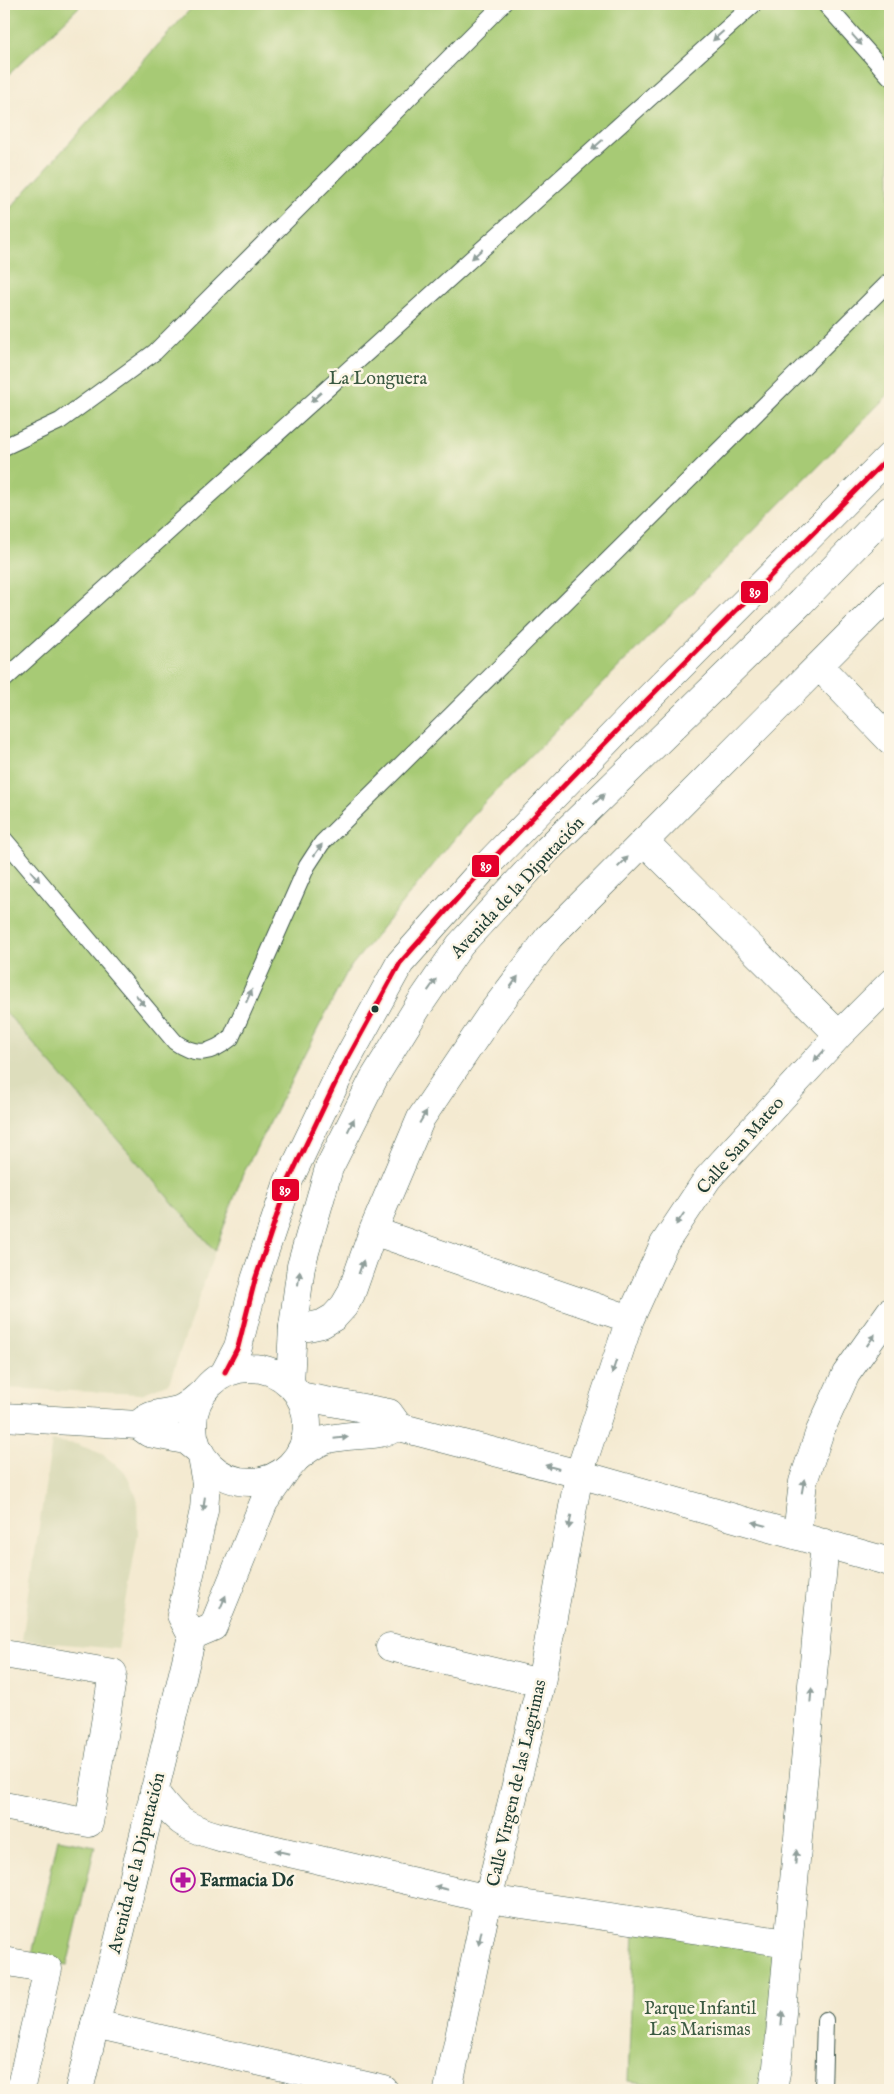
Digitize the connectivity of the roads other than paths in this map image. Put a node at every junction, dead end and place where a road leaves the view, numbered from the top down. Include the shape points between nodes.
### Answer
1 (503, 4) edge
2 (754, 4) edge
3 (825, 4) edge
4 (890, 77) edge
5 (890, 281) edge
6 (4, 448) edge
7 (890, 456) edge
8 (890, 510) edge
9 (890, 594) edge
10 (819, 666) junction
11 (4, 680) edge
12 (890, 740) edge
13 (4, 839) edge
14 (644, 841) junction
15 (890, 984) edge
16 (839, 1035) junction
17 (373, 1231) junction
18 (890, 1312) edge
19 (630, 1319) junction
20 (293, 1327) junction
21 (226, 1372) junction
22 (295, 1389) junction
23 (201, 1394) junction
24 (4, 1417) edge
25 (138, 1425) junction
26 (399, 1427) junction
27 (200, 1453) junction
28 (292, 1463) junction
29 (579, 1474) junction
30 (797, 1535) junction
31 (825, 1543) junction
32 (890, 1562) edge
33 (192, 1636) junction
34 (390, 1646) dead end
35 (4, 1654) edge
36 (541, 1683) junction
37 (154, 1791) junction
38 (4, 1806) edge
39 (488, 1899) junction
40 (788, 1943) junction
41 (4, 1961) edge
42 (825, 2020) dead end
43 (95, 2024) junction
44 (775, 2079) edge
45 (20, 2090) edge
46 (79, 2090) edge
47 (384, 2090) edge
48 (448, 2090) edge
49 (823, 2090) edge

1 - 6 lane via 155,352 60,422
2 -> 11 lane
3 -> 4 lane
13 -> 5 lane via 175,1042 197,1052 221,1046 231,1038 307,866 322,843
7 - 21 street, Avenida de la Diputación via 487,865 400,963 343,1067 288,1182 255,1280 238,1347
20 -> 8 street, Avenida de la Diputación via 301,1266 329,1168 374,1078 460,945 548,849 801,602
9 - 10 street
10 - 12 street
10 - 14 street
14 - 16 street
17 -> 14 street via 421,1118 489,1018 549,937
15 - 16 street, Calle San Mateo
16 -> 19 street, Calle San Mateo via 708,1178 664,1244
17 - 19 street
20 -> 17 street via 322,1324 344,1306
30 -> 18 street via 804,1482 820,1431 846,1374
19 -> 29 street, Calle San Mateo
20 - 22 street, Avenida de la Diputación
21 - 22 street via 238,1368 266,1369 279,1374
21 - 23 street
22 - 26 street via 389,1413
22 - 28 street via 306,1411 308,1427 305,1443
23 - 25 street via 179,1410 147,1416
23 - 27 street via 194,1409 192,1425
24 - 25 street
25 - 27 street via 150,1433 185,1440
28 -> 26 street via 310,1446 326,1440 386,1433
29 -> 26 street
27 - 28 street via 212,1468 241,1482 273,1478
27 -> 33 street via 206,1483 204,1510 181,1615
33 -> 28 street via 213,1627 264,1502
30 -> 29 street
29 -> 36 street, Calle Virgen de las Lagrimas
30 - 31 street
31 - 32 street
40 -> 31 street
33 - 37 street, Avenida de la Diputación
34 - 36 street
35 - 38 street via 112,1673 89,1823
36 - 39 street, Calle Virgen de las Lagrimas
39 -> 37 street via 193,1829 170,1813
37 - 43 street, Avenida de la Diputación
39 - 40 street
39 -> 48 street, Calle Virgen de las Lagrimas
44 -> 40 street
41 - 45 street via 48,1969
42 - 49 lane
43 - 46 street, Avenida de la Diputación
43 - 47 street

